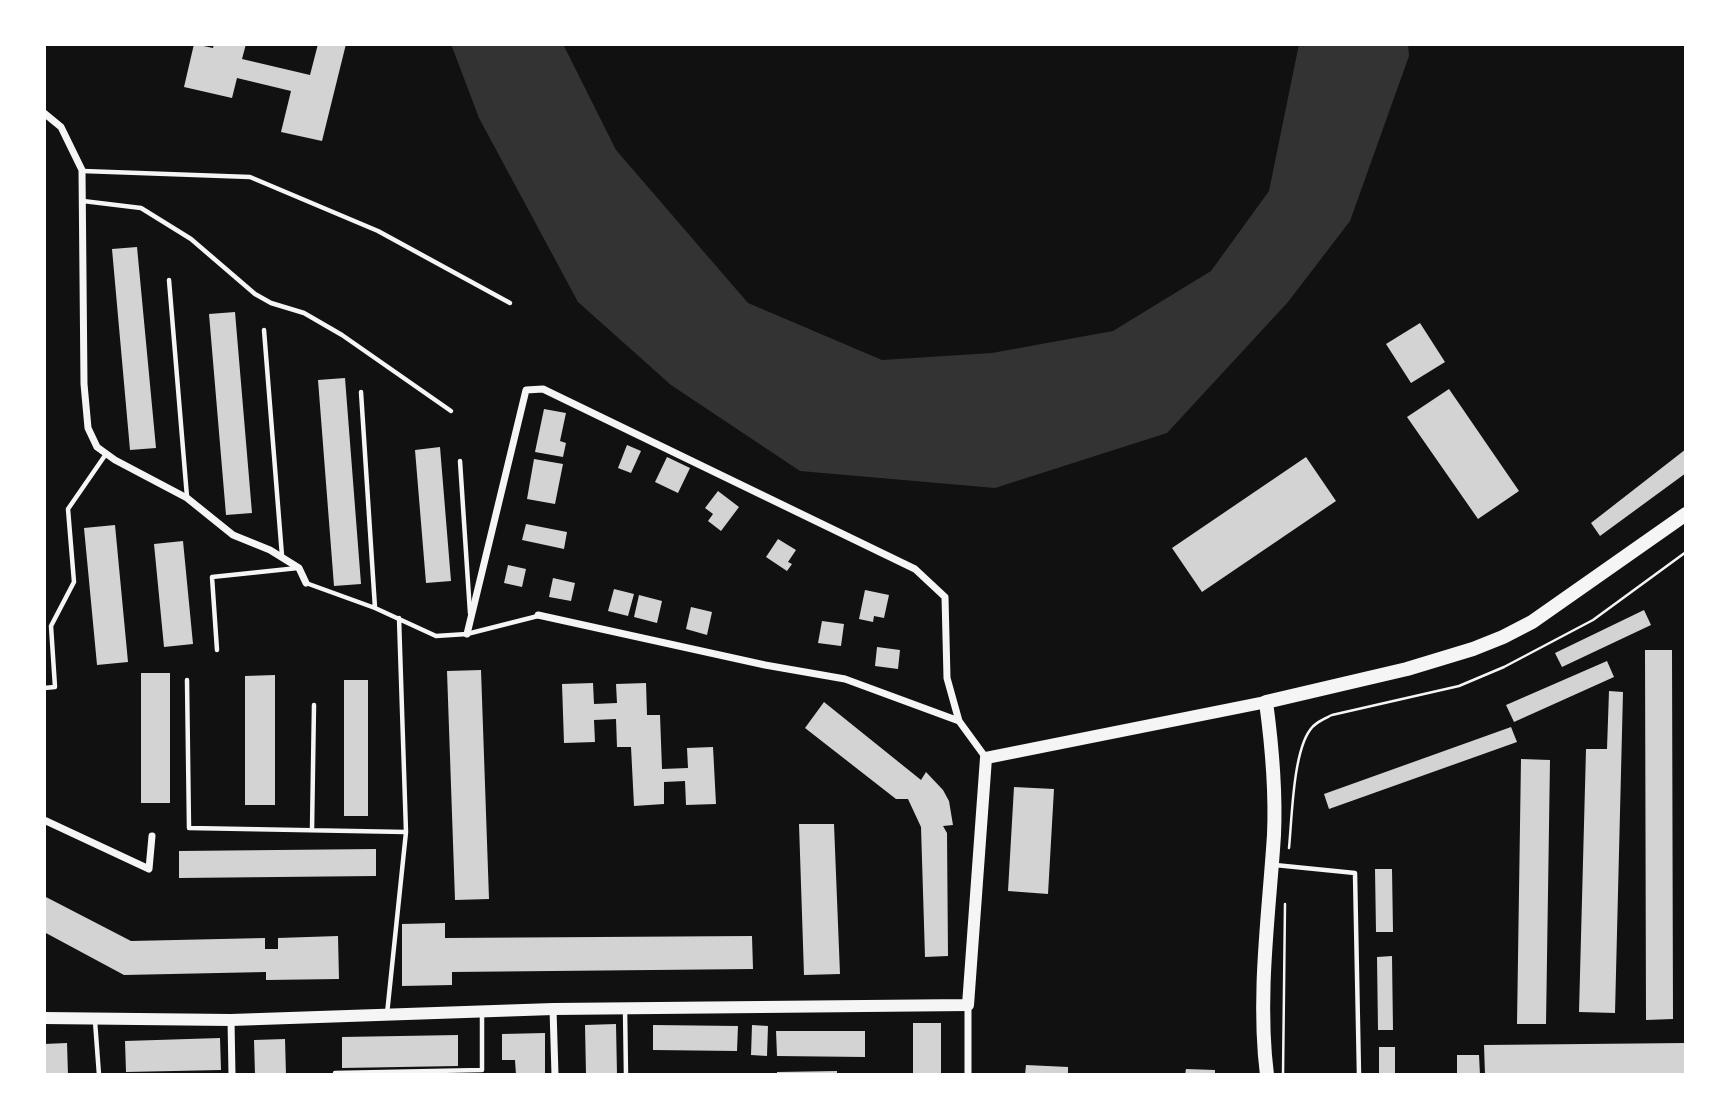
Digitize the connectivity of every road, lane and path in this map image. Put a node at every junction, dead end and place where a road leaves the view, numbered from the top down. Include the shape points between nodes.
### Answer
1 (44, 113) edge
2 (82, 170) junction
3 (83, 201) junction
4 (169, 280) dead end
5 (510, 303) dead end
6 (264, 330) dead end
7 (361, 392) dead end
8 (451, 411) dead end
9 (106, 453) junction
10 (460, 461) dead end
11 (187, 498) junction
12 (1686, 514) edge
13 (1686, 552) edge
14 (282, 557) junction
15 (299, 568) junction
16 (306, 583) joint
17 (375, 608) junction
18 (538, 615) joint
19 (399, 618) junction
20 (470, 621) junction
21 (467, 634) junction
22 (217, 650) dead end
23 (187, 680) dead end
24 (44, 688) edge
25 (1266, 702) junction
26 (314, 705) dead end
27 (959, 721) junction
28 (986, 758) junction
29 (44, 820) edge
30 (313, 830) junction
31 (406, 832) junction
32 (152, 836) dead end
33 (1271, 865) junction
34 (1287, 867) junction
35 (1284, 904) dead end
36 (968, 1004) junction
37 (625, 1007) junction
38 (553, 1009) junction
39 (482, 1011) junction
40 (386, 1014) junction
41 (44, 1018) edge
42 (95, 1020) junction
43 (231, 1020) junction
44 (335, 1073) dead end
45 (99, 1075) edge
46 (232, 1075) edge
47 (555, 1075) edge
48 (626, 1075) edge
49 (968, 1075) edge
50 (1267, 1075) edge
51 (1283, 1075) edge
52 (1359, 1075) edge

1 - 2 street via 61,127
2 - 3 street
2 - 5 lane via 250,177 378,231
3 - 8 lane via 141,208 191,239 255,294 304,313 342,335
3 - 9 street via 88,428 97,447
4 - 11 lane
6 - 14 lane
7 - 17 lane
9 - 11 street
9 - 24 lane via 68,509 74,582 51,626 55,687
10 - 20 lane
11 - 14 street via 233,536
12 - 25 main road via 1503,637 1407,669
13 - 34 path via 1593,620 1504,667 1459,686 1332,715 1311,727 1298,761
14 - 15 street
15 - 16 street
15 - 22 lane via 212,577
16 - 17 lane
17 - 19 lane
18 - 21 lane
18 - 27 street via 845,679
19 - 21 lane via 436,636
19 - 31 lane
20 - 21 street
20 - 27 street via 526,390 543,389 915,569 946,597 947,678
23 - 30 lane via 189,828
25 - 28 street
25 - 33 main road via 1274,767
26 - 30 lane
27 - 28 street
28 - 36 street
29 - 32 street via 149,869
30 - 31 lane
31 - 40 lane
33 - 34 lane
33 - 50 main road via 1264,1037
34 - 52 lane via 1355,873
35 - 51 path
36 - 37 street
36 - 49 street
37 - 38 street
37 - 48 lane
38 - 39 street
38 - 47 street
39 - 40 street
39 - 44 lane via 482,1070
40 - 43 street
41 - 42 street
42 - 43 street
42 - 45 lane
43 - 46 street

